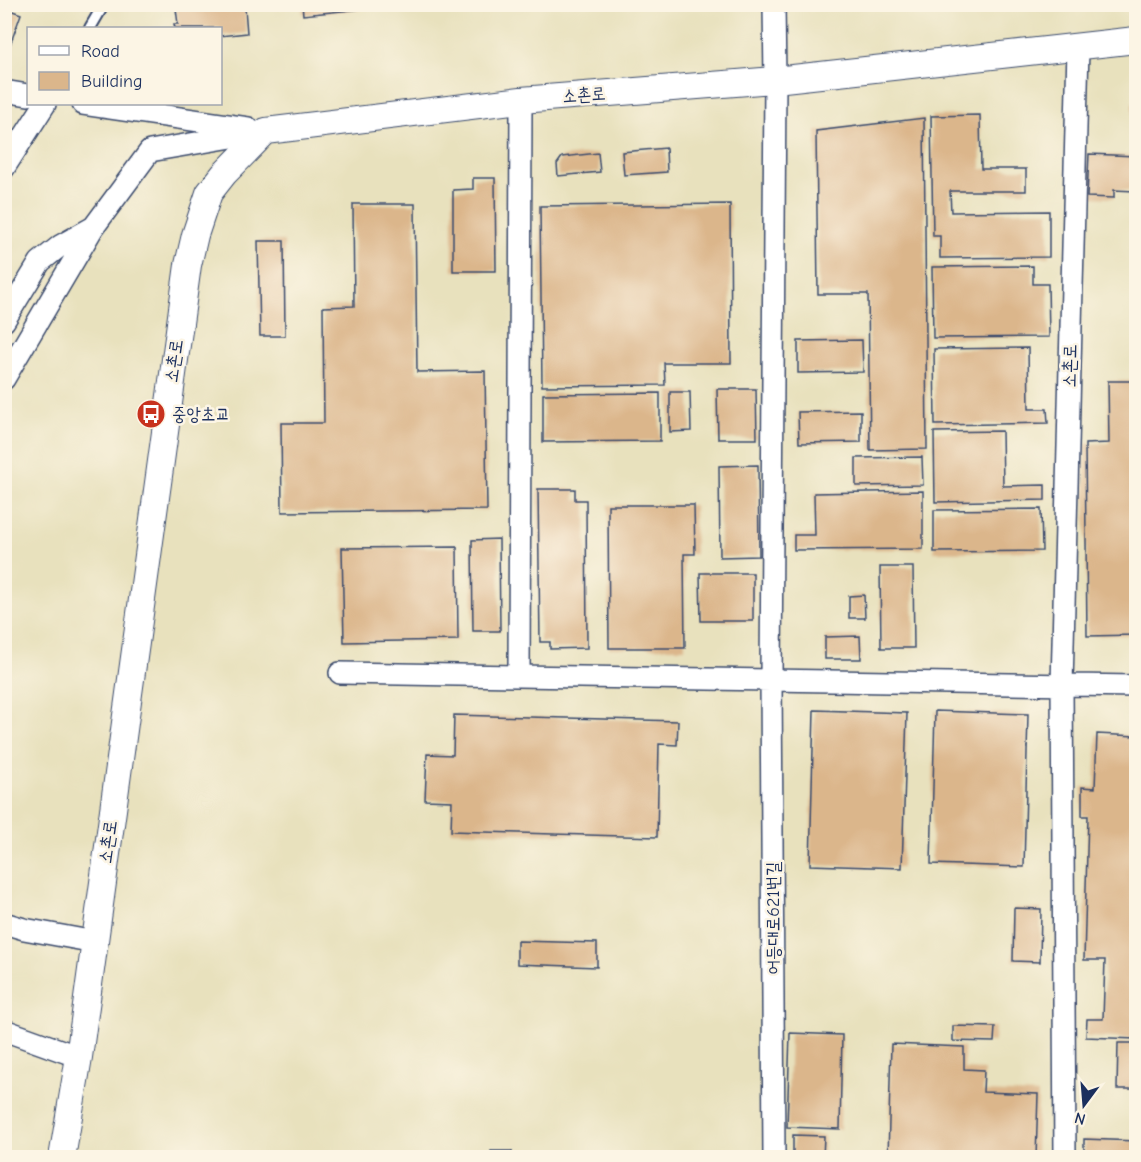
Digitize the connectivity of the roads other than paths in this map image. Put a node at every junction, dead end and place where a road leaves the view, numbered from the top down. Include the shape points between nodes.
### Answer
1 (104, 4) edge
2 (774, 4) edge
3 (91, 27) edge
4 (1137, 40) edge
5 (1078, 48) junction
6 (775, 80) junction
7 (4, 91) edge
8 (27, 95) edge
9 (521, 100) junction
10 (44, 105) edge
11 (91, 105) edge
12 (266, 131) junction
13 (4, 168) edge
14 (93, 228) junction
15 (4, 321) edge
16 (4, 379) edge
17 (340, 673) dead end
18 (519, 676) junction
19 (771, 679) junction
20 (1062, 685) junction
21 (1137, 686) edge
22 (4, 923) edge
23 (94, 942) junction
24 (4, 1030) edge
25 (79, 1058) junction
26 (62, 1158) edge
27 (774, 1158) edge
28 (1065, 1158) edge

1 - 3 lane
2 - 6 street
4 - 5 street, 소촌로
5 - 6 street, 소촌로
5 - 20 street, 소촌로
6 - 9 street, 소촌로
6 - 19 street
7 - 8 street
9 - 12 street, 소촌로
9 - 18 street
10 - 13 street
11 - 12 street
12 - 14 street via 150,151
12 - 23 street, 소촌로 via 209,193 188,265
14 - 15 street via 40,261
14 - 16 street
17 - 18 street
18 - 19 street
19 - 20 street
19 - 27 street, 어등대로621번길
20 - 21 street
20 - 28 street
22 - 23 street
23 - 25 street, 소촌로
24 - 25 street
25 - 26 street, 소촌로

